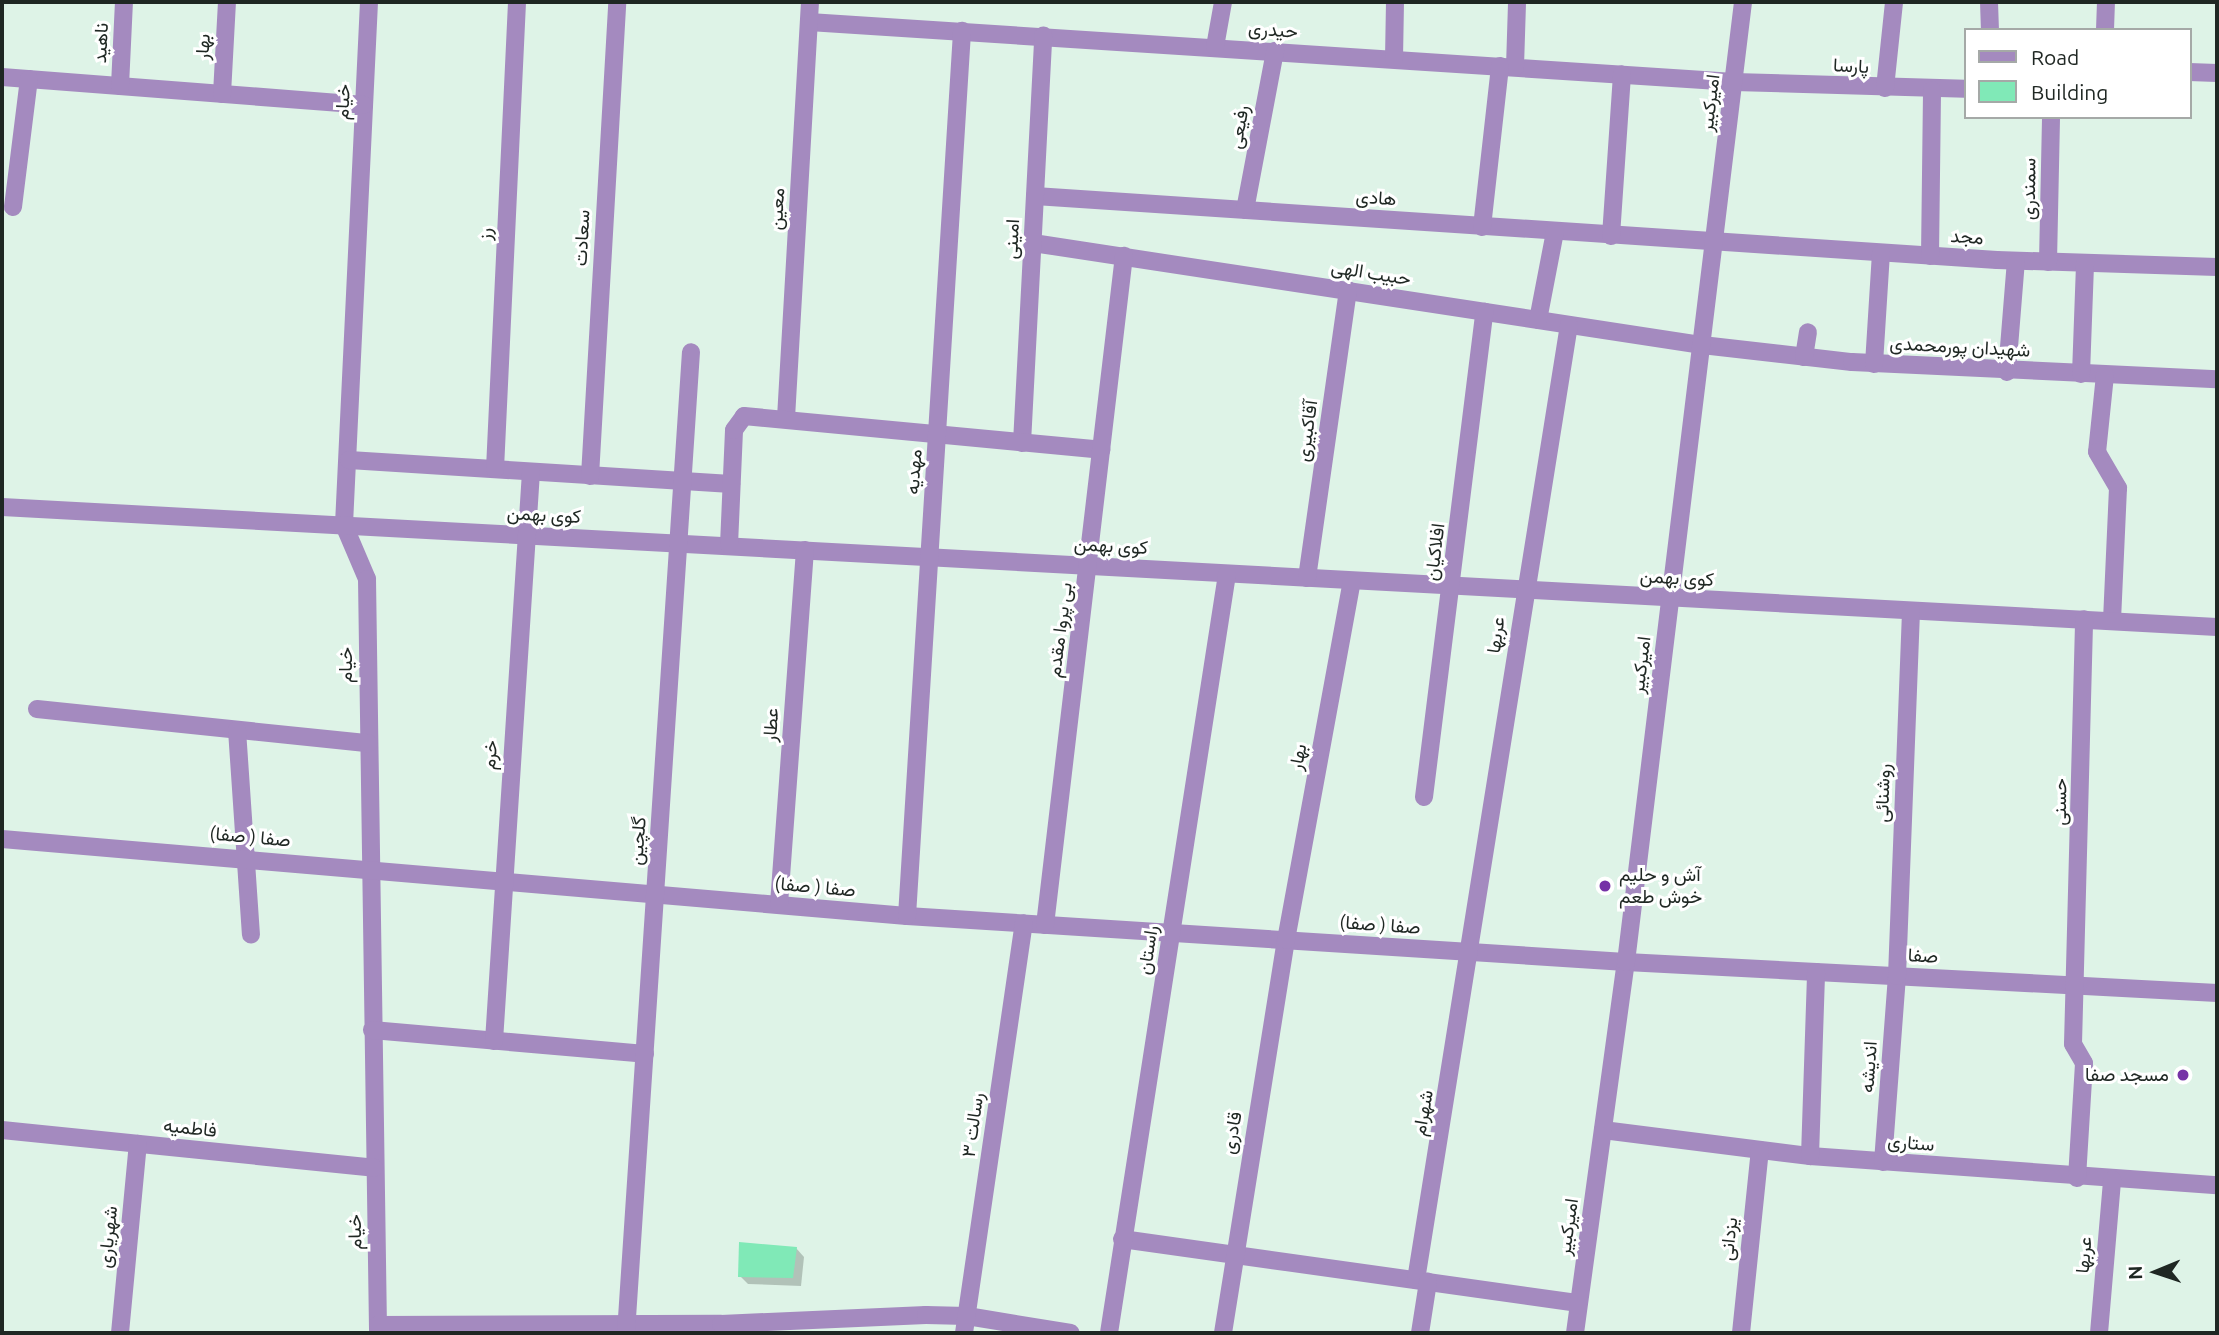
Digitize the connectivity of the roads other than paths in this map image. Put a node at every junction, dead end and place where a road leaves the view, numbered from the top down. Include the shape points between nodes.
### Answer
1 (124, 2) edge
2 (227, 2) edge
3 (369, 2) edge
4 (517, 2) edge
5 (617, 2) edge
6 (810, 2) edge
7 (1223, 2) edge
8 (1395, 2) edge
9 (1517, 2) edge
10 (1743, 2) edge
11 (1894, 2) edge
12 (1989, 2) edge
13 (2106, 2) edge
14 (809, 22) junction
15 (1990, 28) edge
16 (2105, 28) edge
17 (962, 31) junction
18 (1043, 36) junction
19 (1215, 47) junction
20 (1275, 51) junction
21 (1394, 59) junction
22 (1507, 67) junction
23 (2191, 72) edge
24 (1622, 74) junction
25 (2217, 74) edge
26 (2, 77) edge
27 (29, 79) junction
28 (1734, 82) junction
29 (120, 86) junction
30 (1885, 88) junction
31 (1964, 89) edge
32 (1932, 90) junction
33 (222, 94) junction
34 (364, 105) junction
35 (2051, 119) edge
36 (1035, 196) junction
37 (13, 207) dead end
38 (1245, 211) junction
39 (1482, 227) junction
40 (1555, 232) junction
41 (1611, 236) junction
42 (1033, 243) junction
43 (1715, 243) junction
44 (1881, 253) junction
45 (1124, 256) junction
46 (1930, 256) junction
47 (2016, 261) junction
48 (2048, 262) junction
49 (2085, 263) junction
50 (2217, 267) edge
51 (1349, 290) junction
52 (1484, 312) junction
53 (1538, 320) junction
54 (1569, 325) junction
55 (1808, 332) dead end
56 (1702, 345) junction
57 (691, 352) dead end
58 (1804, 357) junction
59 (1874, 364) junction
60 (2007, 372) junction
61 (2081, 374) junction
62 (2105, 375) junction
63 (2217, 379) edge
64 (786, 418) junction
65 (937, 436) junction
66 (1022, 443) junction
67 (1101, 450) junction
68 (349, 460) junction
69 (495, 469) junction
70 (531, 472) junction
71 (590, 476) junction
72 (684, 484) junction
73 (731, 484) junction
74 (2, 507) edge
75 (344, 525) junction
76 (525, 535) junction
77 (679, 543) junction
78 (729, 545) junction
79 (805, 550) junction
80 (930, 556) junction
81 (1089, 565) junction
82 (1227, 573) junction
83 (1307, 578) junction
84 (1352, 581) junction
85 (1452, 586) junction
86 (1524, 591) junction
87 (1671, 599) junction
88 (1911, 611) junction
89 (2084, 619) junction
90 (2112, 621) junction
91 (2217, 627) edge
92 (37, 709) dead end
93 (237, 730) junction
94 (368, 743) junction
95 (1424, 797) dead end
96 (2, 839) edge
97 (245, 858) junction
98 (368, 869) junction
99 (503, 880) junction
100 (655, 894) junction
101 (779, 904) junction
102 (907, 916) junction
103 (1024, 923) junction
104 (1045, 925) junction
105 (1172, 933) junction
106 (251, 935) dead end
107 (1286, 940) junction
108 (1472, 952) junction
109 (1626, 962) junction
110 (1816, 972) junction
111 (1896, 976) junction
112 (2077, 985) junction
113 (2217, 993) edge
114 (372, 1030) junction
115 (494, 1041) junction
116 (645, 1054) junction
117 (2, 1130) edge
118 (1603, 1130) junction
119 (138, 1144) junction
120 (1760, 1150) junction
121 (1810, 1156) junction
122 (1883, 1162) junction
123 (374, 1168) junction
124 (2077, 1178) junction
125 (2112, 1180) junction
126 (2217, 1185) edge
127 (1122, 1239) junction
128 (1232, 1255) junction
129 (1422, 1281) junction
130 (1579, 1303) junction
131 (965, 1325) edge
132 (378, 1329) edge
133 (627, 1329) edge
134 (720, 1329) edge
135 (120, 1333) edge
136 (1071, 1333) edge
137 (1109, 1333) edge
138 (1223, 1333) edge
139 (1420, 1333) edge
140 (1575, 1333) edge
141 (1741, 1333) edge
142 (2099, 1333) edge

1 - 29 street, ناهید
2 - 33 street, بهار
3 - 34 street, خیام
4 - 69 street, رز
5 - 71 street, سعادت
6 - 14 street, معین
7 - 19 street
8 - 21 street
9 - 22 street
10 - 28 street, امیرکبیر
11 - 30 street
12 - 15 street
13 - 16 street
14 - 17 street, حیدری
14 - 64 street, معین
17 - 18 street, حیدری
17 - 65 street, مهدیه
18 - 19 street, حیدری
18 - 36 street, امینی
19 - 20 street, حیدری
20 - 21 street, حیدری
20 - 38 street, رفیعی
21 - 22 street, حیدری
22 - 24 street, حیدری
22 - 39 street
23 - 25 street
24 - 28 street, حیدری
24 - 41 street
26 - 27 street
27 - 29 street
27 - 37 street
28 - 30 street, پارسا
28 - 43 street, امیرکبیر
29 - 33 street
30 - 32 street, پارسا
31 - 32 street, پارسا
32 - 46 street
33 - 34 street
34 - 68 street, خیام
35 - 48 street, سمندری
36 - 38 street, هادی
36 - 42 street, امینی
38 - 39 street, هادی
39 - 40 street, هادی
40 - 41 street, هادی
40 - 53 street
41 - 43 street, هادی
42 - 45 street, حبیب الهی
42 - 66 street, امینی
43 - 44 street, مجد
43 - 56 street, امیرکبیر
44 - 46 street, مجد
44 - 59 street
45 - 51 street, حبیب الهی
45 - 67 street, بی پروا مقدم
46 - 47 street, مجد
47 - 48 street, مجد
47 - 60 street
48 - 49 street, مجد
49 - 50 street, مجد
49 - 61 street
51 - 52 street, حبیب الهی
51 - 83 street, آقاکبیری
52 - 53 street, حبیب الهی
52 - 85 street, افلاکیان
53 - 54 street, حبیب الهی
54 - 56 street, حبیب الهی
54 - 86 street, عربها
55 - 58 street
56 - 58 street, شهیدان پورمحمدی
56 - 87 street, امیرکبیر
57 - 72 street, گلچین
58 - 59 street, شهیدان پورمحمدی
59 - 60 street, شهیدان پورمحمدی
60 - 61 street, شهیدان پورمحمدی
61 - 62 street, شهیدان پورمحمدی
62 - 63 street, شهیدان پورمحمدی
62 - 90 street via 2097,452 2118,488
64 - 65 street
64 - 73 street via 754,415 736,423
65 - 66 street
65 - 80 street, مهدیه
66 - 67 street
67 - 81 street, بی پروا مقدم
68 - 69 street
68 - 75 street, خیام
69 - 70 street
70 - 71 street
70 - 76 street, خرم
71 - 72 street
72 - 73 street
72 - 77 street, گلچین
73 - 78 street
74 - 75 street, کوی بهمن
75 - 76 street, کوی بهمن
75 - 94 street, خیام via 367,579
76 - 77 street, کوی بهمن
76 - 99 street, خرم
77 - 78 street, کوی بهمن
77 - 100 street, گلچین
78 - 79 street, کوی بهمن
79 - 80 street, کوی بهمن
79 - 101 street, عطار
80 - 81 street, کوی بهمن
80 - 102 street, مهدیه
81 - 82 street, کوی بهمن
81 - 104 street, بی پروا مقدم
82 - 83 street, کوی بهمن
82 - 105 street, راستان
83 - 84 street, کوی بهمن
84 - 85 street, کوی بهمن
84 - 107 street, بهار
85 - 86 street, کوی بهمن
85 - 95 street, افلاکیان
86 - 87 street, کوی بهمن
86 - 108 street, عربها
87 - 88 street, کوی بهمن
87 - 109 street, امیرکبیر
88 - 89 street, کوی بهمن
88 - 111 street, روشنائی
89 - 90 street, کوی بهمن
89 - 112 street, حسنی
90 - 91 street, کوی بهمن
92 - 93 street
93 - 94 street
93 - 97 street
94 - 98 street, خیام
96 - 97 street, صفا ( صفا)
97 - 98 street, صفا ( صفا)
97 - 106 street
98 - 99 street, صفا ( صفا)
98 - 114 street, خیام
99 - 100 street, صفا ( صفا)
99 - 115 street, خرم
100 - 101 street, صفا ( صفا)
100 - 116 street, گلچین
101 - 102 street, صفا ( صفا)
102 - 103 street, صفا ( صفا)
103 - 104 street, صفا ( صفا)
103 - 131 street, رسالت ۳
104 - 105 street, صفا ( صفا)
105 - 107 street, صفا ( صفا)
105 - 127 street, راستان
107 - 108 street, صفا ( صفا)
107 - 128 street, قادری
108 - 109 street, صفا ( صفا)
108 - 129 street, شهرام
109 - 110 street, صفا
109 - 118 street, امیرکبیر
110 - 111 street, صفا
110 - 121 street
111 - 112 street, صفا
111 - 122 street, اندیشه
112 - 113 street, صفا
112 - 124 street, حسنی via 2073,1044 2084,1063
114 - 115 street
114 - 123 street, خیام
115 - 116 street
116 - 133 street, گلچین
117 - 119 street, فاطمیه
118 - 120 street, ستاری
118 - 130 street, امیرکبیر
119 - 123 street, فاطمیه
119 - 135 street, شهریاری
120 - 121 street, ستاری
120 - 141 street, یزدانی
121 - 122 street, ستاری
122 - 124 street, ستاری
123 - 132 street, خیام
124 - 125 street, ستاری
125 - 126 street, ستاری
125 - 142 street, عربها
127 - 128 street
127 - 137 street, راستان
128 - 129 street
128 - 138 street, قادری
129 - 130 street
129 - 139 street, شهرام
130 - 140 street, امیرکبیر
131 - 134 street
131 - 136 street
132 - 133 street
133 - 134 street

